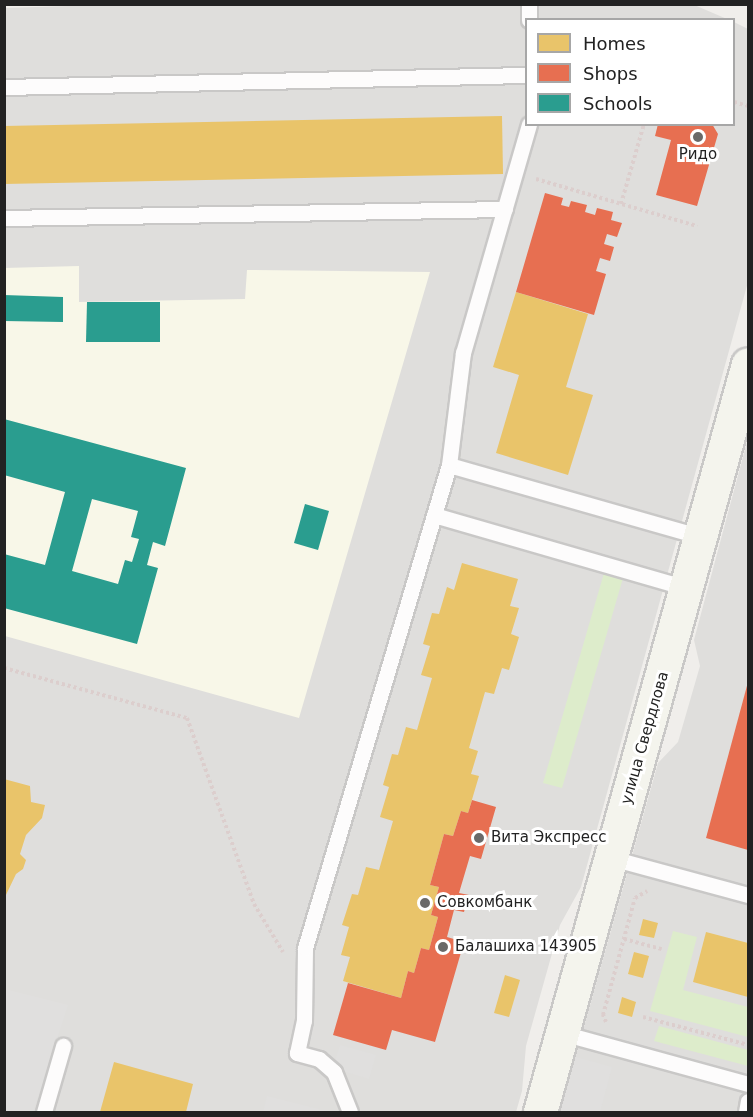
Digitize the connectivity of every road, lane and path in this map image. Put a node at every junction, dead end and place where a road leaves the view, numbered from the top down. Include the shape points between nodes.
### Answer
1 (525, 75) edge
2 (4, 87) edge
3 (529, 126) edge
4 (643, 126) edge
5 (515, 172) junction
6 (621, 204) junction
7 (505, 209) junction
8 (4, 218) edge
9 (697, 226) dead end
10 (748, 364) edge
11 (449, 465) junction
12 (434, 515) junction
13 (701, 537) junction
14 (687, 588) junction
15 (4, 668) edge
16 (611, 858) junction
17 (658, 893) dead end
18 (748, 895) edge
19 (624, 939) junction
20 (663, 949) dead end
21 (302, 964) junction
22 (643, 1017) dead end
23 (608, 1027) dead end
24 (562, 1033) junction
25 (748, 1045) edge
26 (63, 1046) dead end
27 (748, 1083) edge
28 (748, 1101) edge
29 (44, 1113) edge
30 (350, 1113) edge
31 (540, 1113) edge
32 (746, 1113) edge

1 - 2 lane
3 - 5 lane
4 - 6 path
5 - 6 path
5 - 7 lane
6 - 9 path
7 - 8 lane
7 - 11 lane via 463,352
10 - 13 main road, улица Свердлова
11 - 12 lane
11 - 13 lane
12 - 14 lane
12 - 21 lane
13 - 14 main road, улица Свердлова
14 - 16 main road, улица Свердлова
15 - 21 path via 187,718 254,904 278,949
16 - 18 lane
16 - 24 main road, улица Свердлова
17 - 19 path via 649,891 635,898
19 - 20 path
19 - 23 path via 603,1016
21 - 30 lane via 304,1021 297,1053 319,1059 334,1072
22 - 25 path
24 - 27 lane
24 - 31 main road, улица Свердлова
26 - 29 lane
28 - 32 lane

